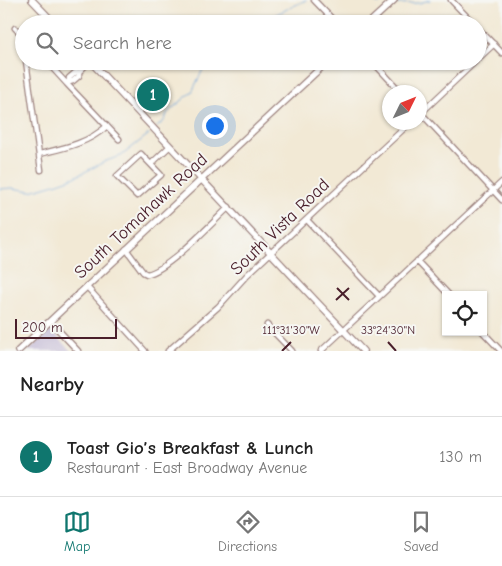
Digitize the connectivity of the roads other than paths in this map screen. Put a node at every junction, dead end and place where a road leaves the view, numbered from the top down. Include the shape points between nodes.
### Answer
1 (32, 0) edge
2 (314, 0) edge
3 (394, 0) edge
4 (452, 0) edge
5 (46, 15) edge
6 (328, 15) edge
7 (378, 15) edge
8 (466, 15) edge
9 (487, 37) edge
10 (494, 44) junction
11 (487, 51) edge
12 (502, 53) edge
13 (27, 70) edge
14 (55, 70) edge
15 (81, 70) edge
16 (98, 70) edge
17 (318, 70) edge
18 (380, 70) edge
19 (466, 70) edge
20 (68, 83) junction
21 (394, 85) edge
22 (427, 106) edge
23 (427, 120) edge
24 (107, 126) junction
25 (403, 130) edge
26 (118, 138) dead end
27 (170, 146) junction
28 (39, 154) junction
29 (152, 164) junction
30 (41, 170) dead end
31 (202, 180) junction
32 (502, 182) edge
33 (493, 190) junction
34 (502, 200) edge
35 (229, 207) junction
36 (307, 220) junction
37 (126, 249) junction
38 (271, 253) junction
39 (417, 261) junction
40 (86, 286) junction
41 (444, 291) edge
42 (380, 296) junction
43 (50, 321) junction
44 (267, 325) dead end
45 (343, 330) junction
46 (487, 336) edge
47 (18, 351) edge
48 (78, 351) edge
49 (145, 351) edge
50 (168, 351) edge
51 (292, 351) edge
52 (321, 351) edge
53 (363, 351) edge
54 (501, 351) edge

1 - 5 main road
2 - 6 street
3 - 7 main road
4 - 8 street
9 - 10 street
10 - 11 street
10 - 12 street
13 - 28 street
14 - 20 street
15 - 20 street via 69,78
16 - 27 main road
17 - 31 main road, South Tomahawk Road
18 - 21 street
19 - 22 street
20 - 24 street
23 - 33 street
24 - 26 street
24 - 28 street via 76,145
25 - 36 street, South Vista Road
27 - 29 street
27 - 31 main road
28 - 30 street
29 - 29 street via 141,154 117,176 137,196 161,175
31 - 35 main road
31 - 37 main road, South Tomahawk Road
32 - 33 street
33 - 34 street
33 - 39 street
35 - 37 street via 161,269 147,274 143,272
35 - 38 main road
36 - 38 street, South Vista Road
36 - 42 street
37 - 40 main road, South Tomahawk Road
38 - 45 main road
38 - 50 street, South Vista Road via 218,307
39 - 41 street
39 - 42 street
40 - 43 main road, South Tomahawk Road
40 - 49 street
42 - 45 street
43 - 47 main road, South Tomahawk Road
43 - 48 street
44 - 51 street
45 - 52 street
45 - 53 main road
46 - 54 street

